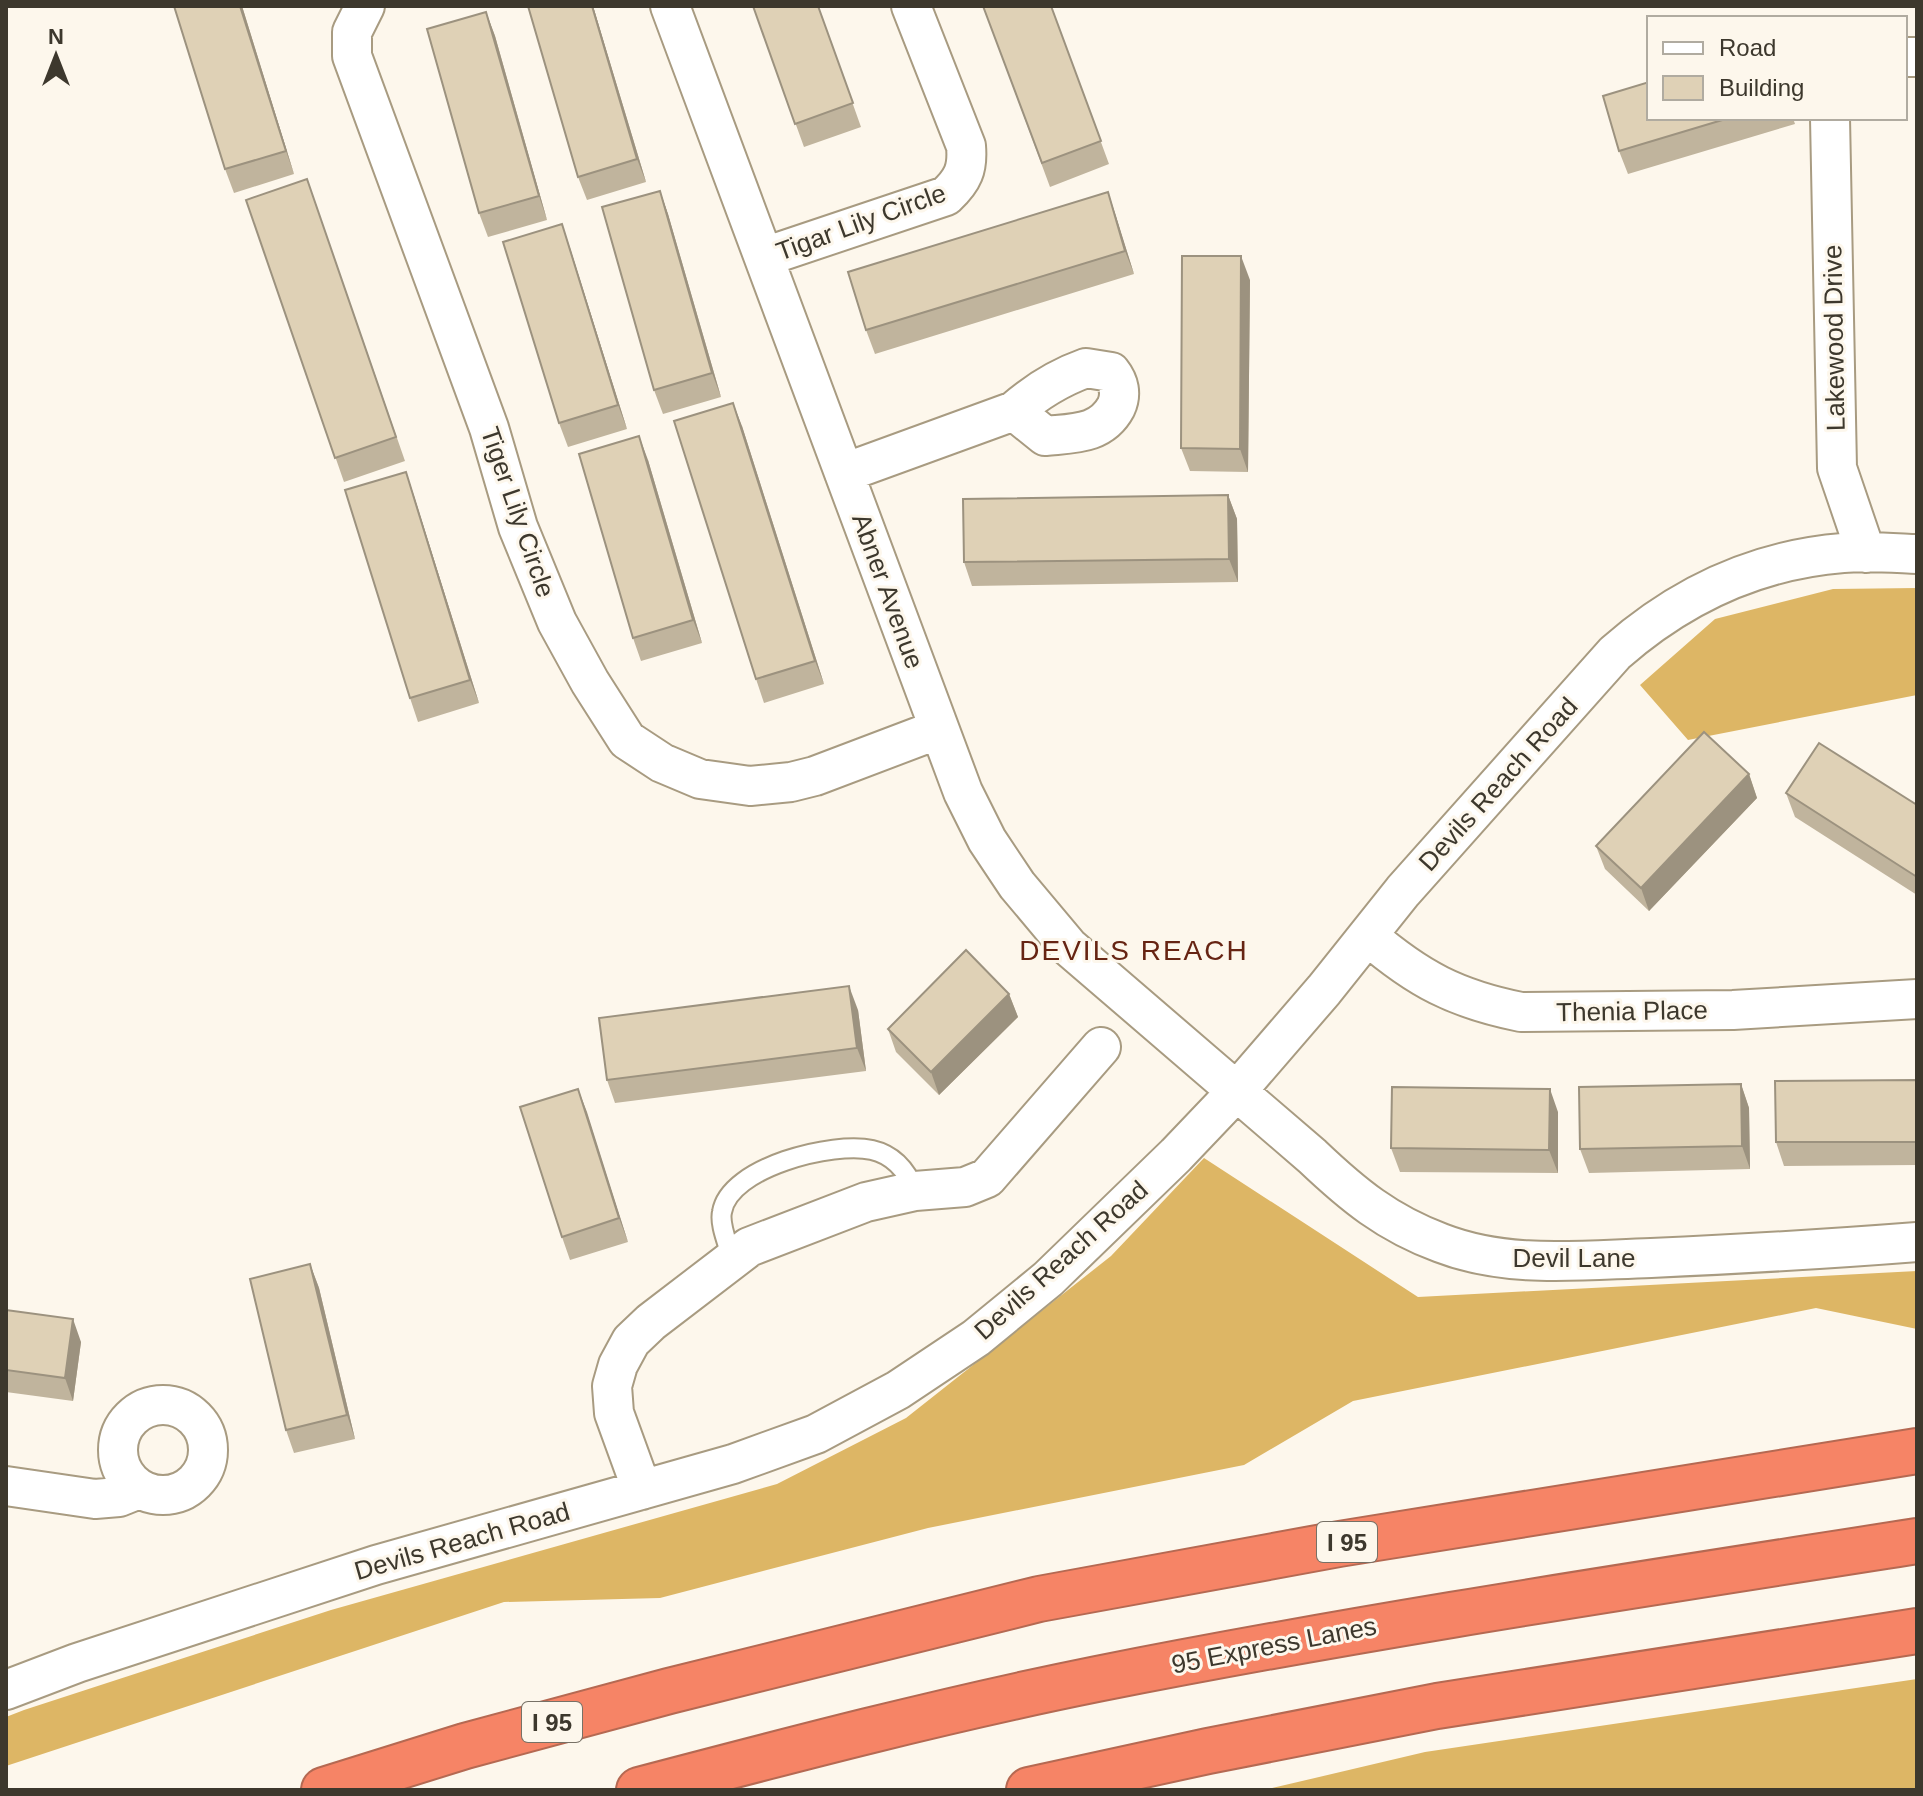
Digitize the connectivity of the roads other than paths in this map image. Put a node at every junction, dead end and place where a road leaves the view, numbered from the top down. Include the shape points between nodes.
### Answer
1 (365, 6) edge
2 (670, 6) edge
3 (911, 6) edge
4 (1830, 120) edge
5 (764, 257) junction
6 (1014, 411) dead end
7 (844, 473) junction
8 (1866, 553) junction
9 (1917, 554) edge
10 (939, 729) junction
11 (1368, 936) junction
12 (1917, 999) edge
13 (1101, 1047) dead end
14 (1236, 1092) junction
15 (915, 1191) junction
16 (1917, 1242) edge
17 (732, 1260) junction
18 (1917, 1451) edge
19 (6, 1486) edge
20 (139, 1489) dead end
21 (642, 1490) junction
22 (1917, 1541) edge
23 (1917, 1631) edge
24 (6, 1690) edge
25 (324, 1790) edge
26 (639, 1790) edge
27 (1029, 1790) edge

1 - 10 street, Tiger Lily Circle via 352,32 352,56 489,428 518,527 557,622 627,740 700,779 750,786 815,776
2 - 5 street, Abner Avenue
3 - 5 street, Tigar Lily Circle via 966,146 968,165 961,183 946,196
4 - 8 street, Lakewood Drive via 1837,468
5 - 7 street, Abner Avenue
6 - 7 street
7 - 10 street, Abner Avenue
8 - 9 street, Devils Reach Road
8 - 11 street, Devils Reach Road via 1813,556 1758,568 1701,592 1640,631 1615,653
10 - 14 street, Abner Avenue via 987,840 1024,895 1069,947
11 - 12 street, Thenia Place via 1405,967 1447,991 1521,1012 1733,1010
11 - 14 street, Devils Reach Road
13 - 15 street via 987,1178 965,1187
14 - 16 street, Devil Lane via 1350,1193 1395,1222 1443,1244 1495,1258 1537,1262 1776,1253
14 - 21 street, Devils Reach Road via 1059,1268 976,1338 898,1390 816,1434
15 - 17 street via 866,1202 749,1247
15 - 17 lane via 892,1158 872,1150 789,1159 745,1178 728,1195 721,1214
17 - 21 street via 631,1341 618,1365 612,1386 614,1413
18 - 25 highway, I 95 via 1354,1541 1039,1599 654,1695
19 - 20 street via 95,1499
21 - 24 street, Devils Reach Road via 376,1565
22 - 26 highway, 95 Express Lanes via 1381,1625 1094,1679
23 - 27 highway via 1437,1706

